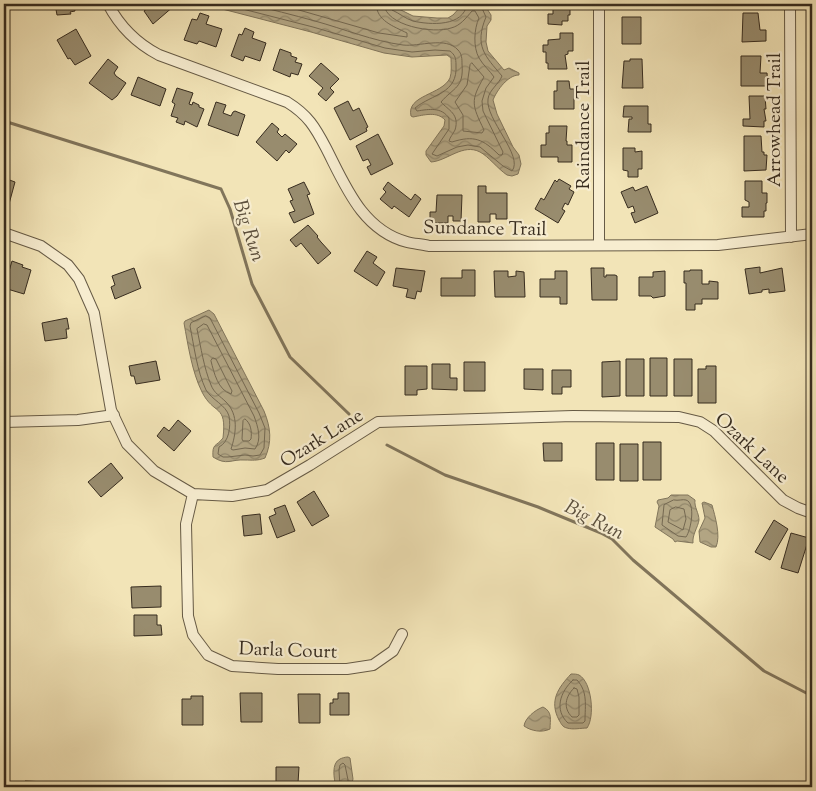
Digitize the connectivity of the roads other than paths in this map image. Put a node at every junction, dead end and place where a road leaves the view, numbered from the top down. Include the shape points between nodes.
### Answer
1 (108, 4) edge
2 (599, 4) edge
3 (790, 4) edge
4 (4, 233) edge
5 (812, 234) edge
6 (791, 237) junction
7 (599, 245) junction
8 (114, 415) junction
9 (4, 422) edge
10 (193, 494) junction
11 (812, 513) edge
12 (402, 634) dead end

1 - 7 street, Sundance Trail via 121,26 142,46 287,102 300,110 313,125 355,205 372,223 405,242 429,246
2 - 7 street, Raindance Trail
3 - 6 street, Arrowhead Trail
4 - 8 street, Ozark Lane via 42,246 68,265 79,279 94,313
5 - 6 street, Sundance Trail
6 - 7 street, Sundance Trail via 718,245
8 - 9 street via 78,420
8 - 10 street, Ozark Lane via 127,444 154,471
10 - 11 street, Ozark Lane via 232,496 267,490 378,422 573,416 679,417 700,422 714,431 783,500
10 - 12 street, Darla Court via 186,524 188,616 193,635 208,655 232,666 347,668 373,665 393,651

